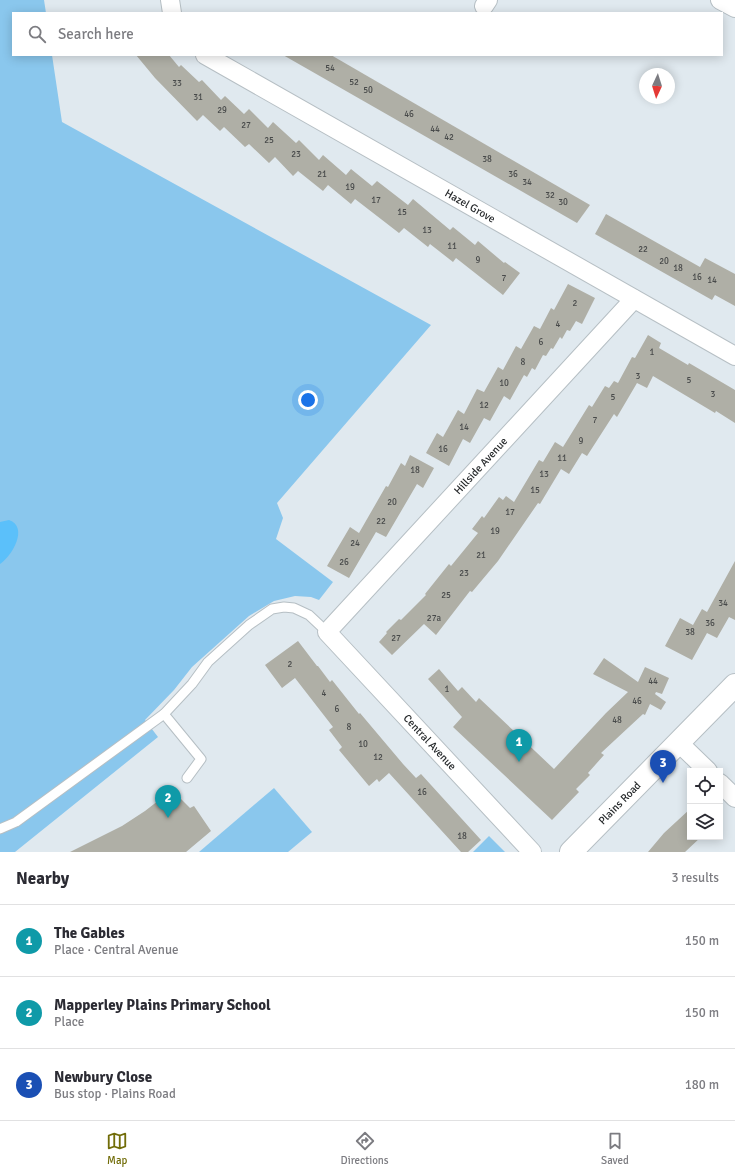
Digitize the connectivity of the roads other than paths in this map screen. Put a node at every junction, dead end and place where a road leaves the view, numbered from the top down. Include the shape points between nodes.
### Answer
1 (170, 0) edge
2 (720, 0) edge
3 (735, 8) edge
4 (172, 12) edge
5 (207, 56) edge
6 (634, 299) junction
7 (735, 356) edge
8 (327, 632) junction
9 (735, 686) edge
10 (164, 714) junction
11 (679, 743) junction
12 (705, 768) edge
13 (187, 778) dead end
14 (723, 786) edge
15 (735, 798) edge
16 (0, 829) edge
17 (532, 852) edge
18 (571, 852) edge

1 - 4 street
2 - 3 street
5 - 6 street, Hazel Grove
6 - 7 street, Hazel Grove
6 - 8 street, Hillside Avenue
8 - 10 lane via 309,615 294,608 272,609 249,625 208,662
8 - 17 street, Central Avenue
9 - 11 main road, Plains Road
10 - 13 lane via 201,759
10 - 16 lane via 16,822
11 - 12 street
11 - 18 main road, Plains Road
14 - 15 street

